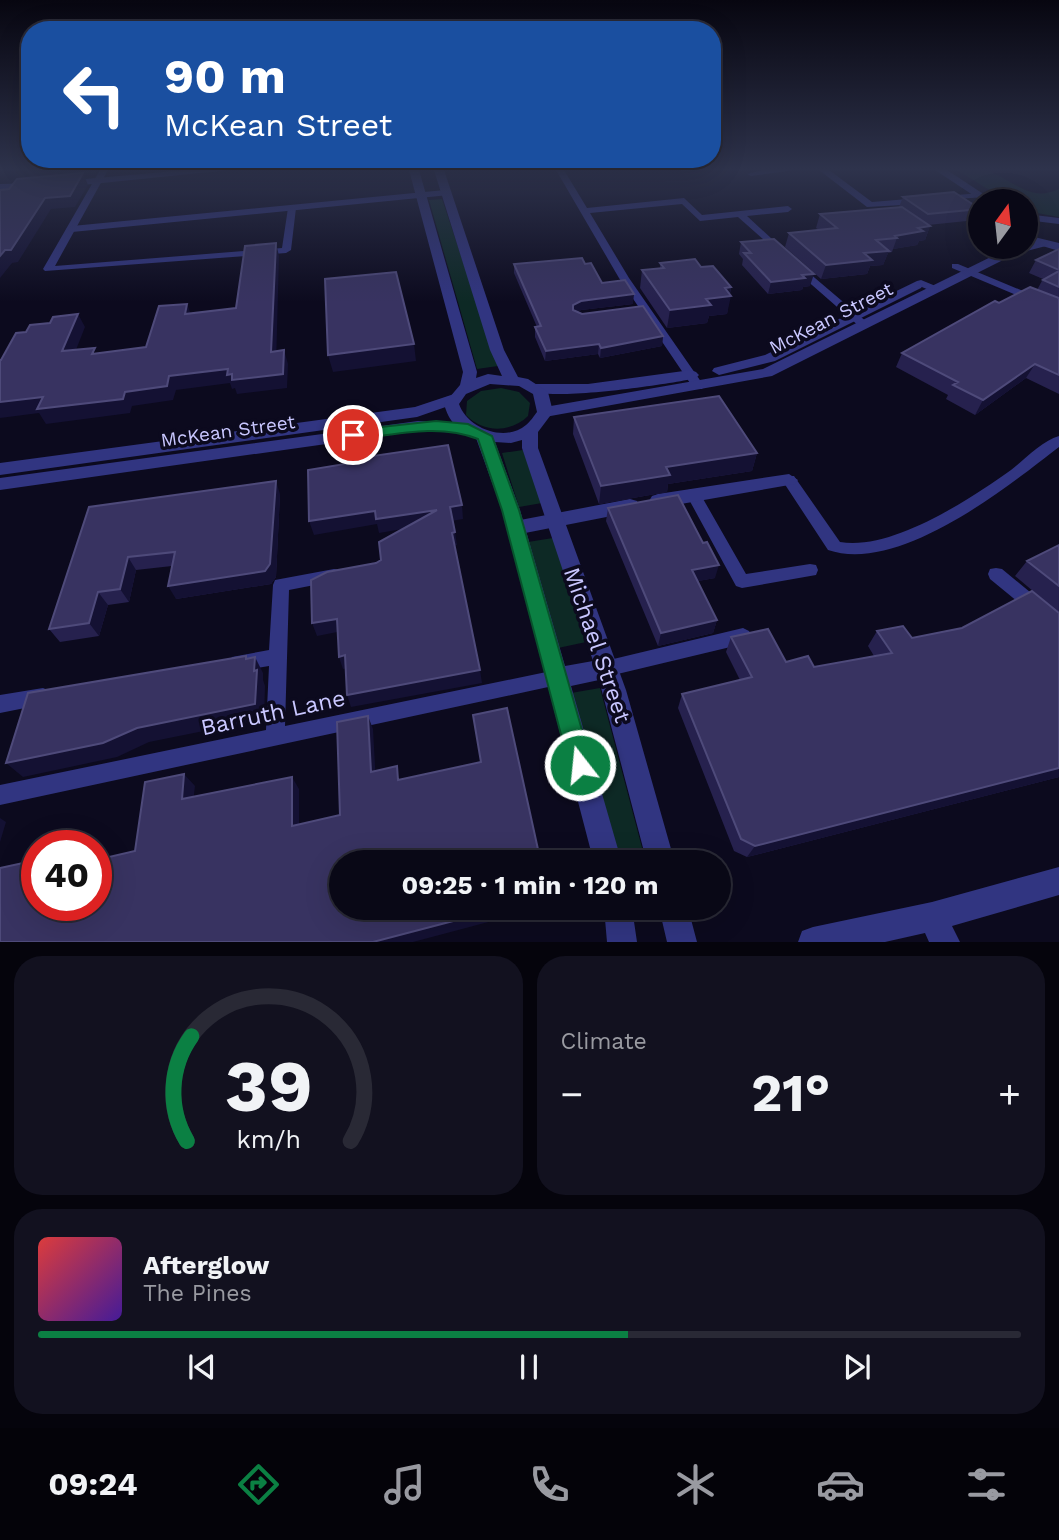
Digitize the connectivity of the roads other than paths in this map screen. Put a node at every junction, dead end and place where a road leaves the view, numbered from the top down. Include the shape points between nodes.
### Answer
1 (80, 214) edge
2 (230, 214) edge
3 (291, 214) edge
4 (425, 214) edge
5 (452, 214) edge
6 (584, 214) edge
7 (696, 214) edge
8 (740, 214) joint
9 (1038, 217) edge
10 (1059, 221) edge
11 (72, 229) junction
12 (1038, 242) edge
13 (1042, 244) junction
14 (1059, 247) edge
15 (977, 259) edge
16 (962, 269) junction
17 (636, 277) dead end
18 (624, 278) junction
19 (927, 286) junction
20 (886, 300) junction
21 (900, 307) junction
22 (1059, 310) edge
23 (858, 321) junction
24 (823, 331) junction
25 (838, 339) junction
26 (790, 348) junction
27 (806, 356) junction
28 (754, 364) junction
29 (767, 373) junction
30 (512, 379) junction
31 (695, 380) junction
32 (467, 386) junction
33 (536, 389) junction
34 (612, 393) junction
35 (454, 399) junction
36 (545, 412) junction
37 (463, 428) junction
38 (530, 429) junction
39 (300, 435) junction
40 (484, 436) junction
41 (1059, 440) edge
42 (1, 476) edge
43 (789, 480) joint
44 (693, 494) junction
45 (555, 521) junction
46 (515, 528) junction
47 (810, 570) dead end
48 (347, 573) edge
49 (996, 573) dead end
50 (1059, 626) edge
51 (743, 636) edge
52 (278, 656) junction
53 (225, 665) edge
54 (606, 669) junction
55 (556, 678) junction
56 (66, 693) edge
57 (0, 704) edge
58 (275, 737) junction
59 (0, 795) edge
60 (604, 850) edge
61 (658, 850) edge
62 (1059, 881) edge
63 (619, 920) edge
64 (676, 920) edge
65 (939, 929) edge
66 (622, 942) edge
67 (682, 942) edge
68 (813, 942) edge

1 - 11 lane
2 - 11 street
3 - 11 lane via 286,250 48,269
4 - 32 street via 470,372
5 - 30 street via 497,350
6 - 18 lane
7 - 8 lane via 700,218
8 - 23 lane
9 - 10 street
12 - 13 street
13 - 14 street
13 - 16 street, McKean Street
15 - 16 street, McKean Street
16 - 19 street, McKean Street
16 - 22 lane
17 - 18 lane
18 - 31 lane via 640,310
19 - 20 street, McKean Street
19 - 21 street, McKean Street
20 - 21 lane
20 - 23 street, McKean Street
21 - 23 street, McKean Street
23 - 24 street, McKean Street
23 - 25 street, McKean Street
24 - 25 lane
24 - 26 street, McKean Street
25 - 27 street, McKean Street
26 - 27 lane
26 - 28 street, McKean Street
27 - 29 street, McKean Street
28 - 29 lane
28 - 31 street, McKean Street
29 - 31 street, McKean Street
30 - 32 street via 488,379
30 - 33 street
31 - 34 street, McKean Street
32 - 35 street
33 - 34 street, McKean Street
33 - 36 street
34 - 36 street, McKean Street
35 - 37 street via 454,419
35 - 39 street, McKean Street via 417,412
36 - 38 street
37 - 39 street, McKean Street via 418,426
37 - 40 street
38 - 40 street via 508,436
38 - 45 street, Michael Street via 530,447
39 - 42 street, McKean Street
40 - 46 street
41 - 43 lane via 971,506 912,535 853,550 834,546
43 - 44 street
44 - 45 street
44 - 47 lane via 742,581
45 - 46 street
45 - 54 street, Michael Street
46 - 55 street
48 - 52 lane via 281,585
49 - 50 lane
51 - 54 lane
52 - 53 lane
52 - 58 lane
54 - 55 street
54 - 61 street, Michael Street
55 - 58 lane, Barruth Lane
55 - 60 street
56 - 57 lane
58 - 59 lane, Barruth Lane
62 - 65 street
63 - 66 street
64 - 67 street
65 - 68 street

